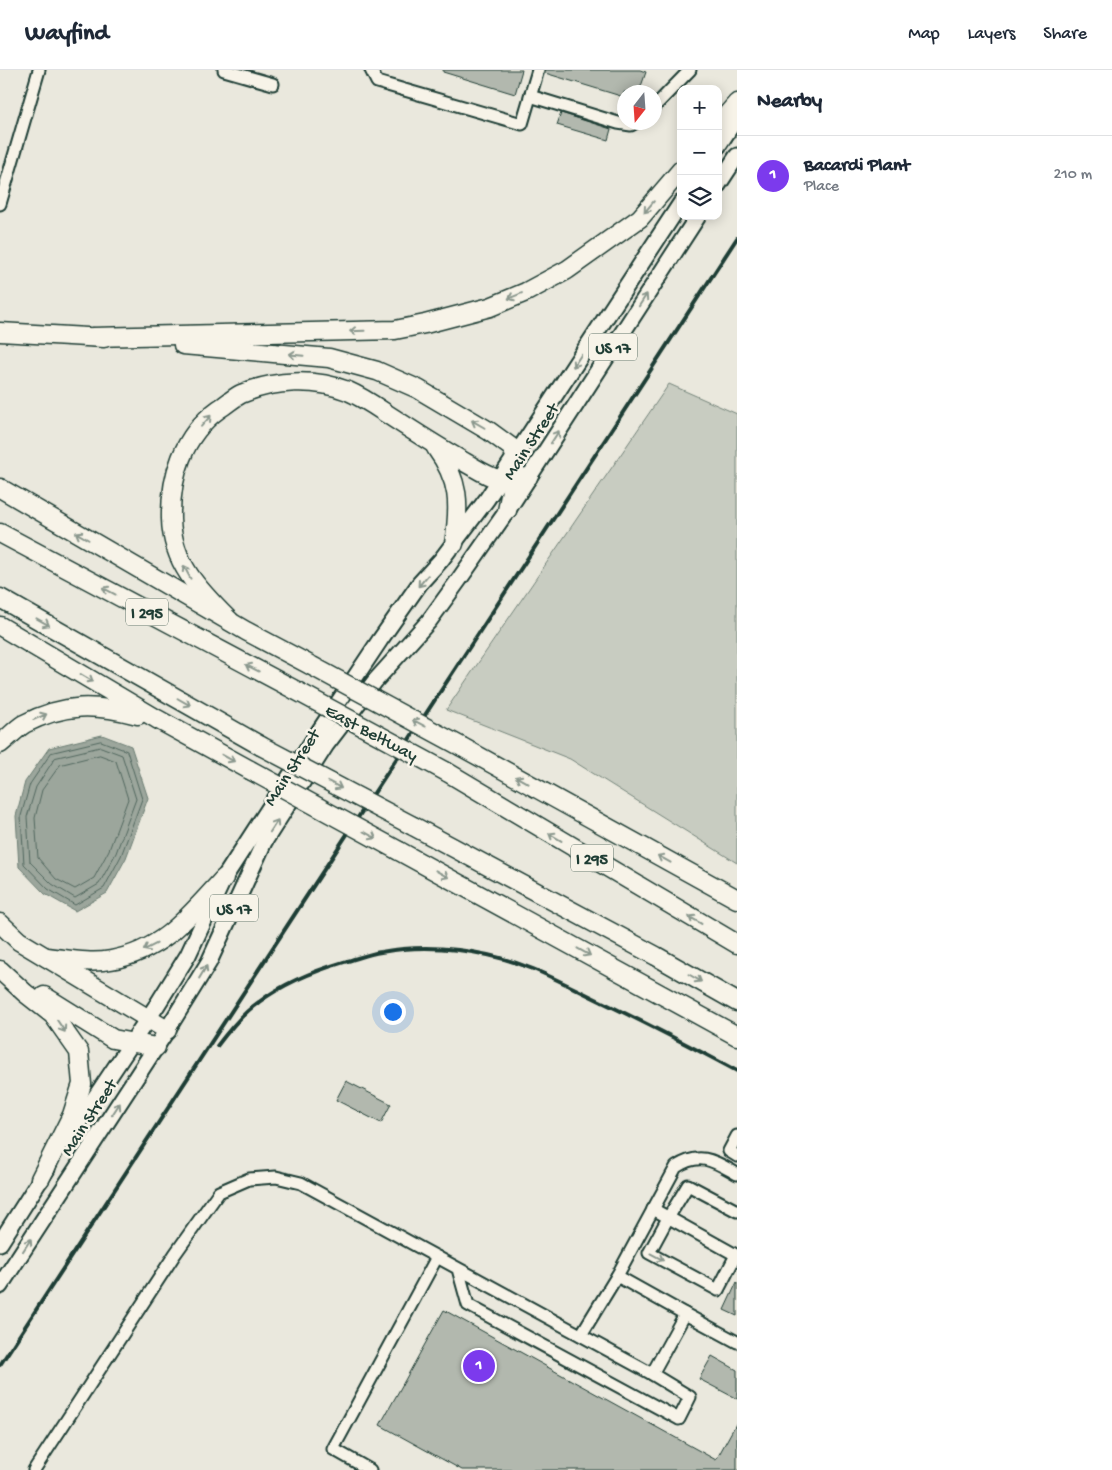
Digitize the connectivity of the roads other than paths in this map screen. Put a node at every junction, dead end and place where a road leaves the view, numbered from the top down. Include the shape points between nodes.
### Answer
1 (39, 70) edge
2 (224, 70) edge
3 (371, 70) edge
4 (538, 70) edge
5 (690, 70) edge
6 (273, 84) dead end
7 (530, 96) junction
8 (662, 99) edge
9 (737, 103) edge
10 (737, 117) edge
11 (722, 120) edge
12 (617, 123) edge
13 (722, 140) edge
14 (737, 156) edge
15 (677, 175) edge
16 (722, 179) edge
17 (0, 204) edge
18 (677, 209) edge
19 (695, 220) edge
20 (0, 332) edge
21 (93, 336) junction
22 (434, 445) junction
23 (515, 455) junction
24 (514, 479) junction
25 (0, 488) edge
26 (506, 510) joint
27 (0, 533) edge
28 (454, 544) junction
29 (0, 598) edge
30 (230, 621) junction
31 (0, 626) edge
32 (157, 719) junction
33 (0, 744) edge
34 (224, 878) junction
35 (737, 899) edge
36 (0, 923) edge
37 (737, 944) edge
38 (46, 957) junction
39 (0, 966) edge
40 (0, 970) edge
41 (737, 1002) edge
42 (148, 1019) junction
43 (167, 1030) junction
44 (737, 1036) edge
45 (133, 1043) junction
46 (156, 1047) junction
47 (737, 1136) edge
48 (737, 1156) edge
49 (737, 1174) edge
50 (40, 1179) junction
51 (653, 1209) junction
52 (737, 1211) edge
53 (668, 1218) junction
54 (0, 1243) edge
55 (737, 1255) edge
56 (437, 1257) junction
57 (458, 1269) junction
58 (617, 1276) junction
59 (0, 1286) edge
60 (685, 1314) junction
61 (582, 1335) junction
62 (737, 1342) edge
63 (652, 1374) junction
64 (34, 1470) edge
65 (370, 1470) edge

1 - 17 street
2 - 6 street
3 - 7 street via 377,82 522,124
4 - 7 street
5 - 8 street
7 - 12 street
9 - 11 highway
10 - 13 main road
14 - 16 main road
15 -> 21 highway via 640,218 604,244 567,270 490,307 395,330
18 -> 23 main road, Main Street / US 17
24 -> 19 main road, Main Street / US 17
20 - 21 highway
23 -> 21 highway via 511,447 489,431 418,389 377,372 329,358
22 - 24 highway
22 - 28 highway via 445,461 458,498
30 -> 22 highway via 190,578 177,552 171,524 171,497 177,465 190,440 210,416 239,395 262,387 291,382 323,384 369,403
23 - 24 highway
24 - 26 highway
24 - 28 main road, Main Street / US 17
30 -> 25 highway
43 -> 26 main road, Main Street / US 17 via 209,962 264,842 326,745 375,681 429,621
37 -> 27 highway, East Beltway / I 295, bridge via 446,772
28 -> 34 main road, Main Street / US 17 via 420,584 380,640
29 -> 41 highway, bridge via 261,746
35 -> 30 highway, bridge
31 -> 32 highway
33 -> 32 highway via 23,725 56,711 79,707 109,708
32 -> 44 highway, bridge
34 -> 38 highway via 171,934 151,947 111,961
34 - 42 main road, Main Street / US 17 via 188,955
36 - 38 highway via 19,941
38 - 42 highway
39 - 45 highway via 114,1039
40 -> 50 highway via 53,1015 79,1052 82,1084 72,1115
42 - 43 highway
42 - 45 main road, Main Street / US 17
43 - 46 main road, Main Street / US 17
45 - 46 highway
45 - 50 main road, Main Street / US 17
59 -> 46 main road, Main Street / US 17
47 - 48 street via 729,1151
49 - 51 street via 715,1162 698,1158 687,1160 670,1175
50 - 54 main road, Main Street / US 17
51 - 53 street
51 - 58 street
52 - 53 street via 688,1185
53 - 55 street
53 -> 55 street via 649,1253 718,1290
56 - 57 street
56 - 64 street via 301,1183 276,1177 248,1179 219,1192
56 - 65 street via 333,1449
57 - 61 street
57 - 63 street via 468,1304 679,1419 690,1397
58 - 60 street
58 - 61 street
60 - 62 street
60 - 63 street
61 - 63 street

